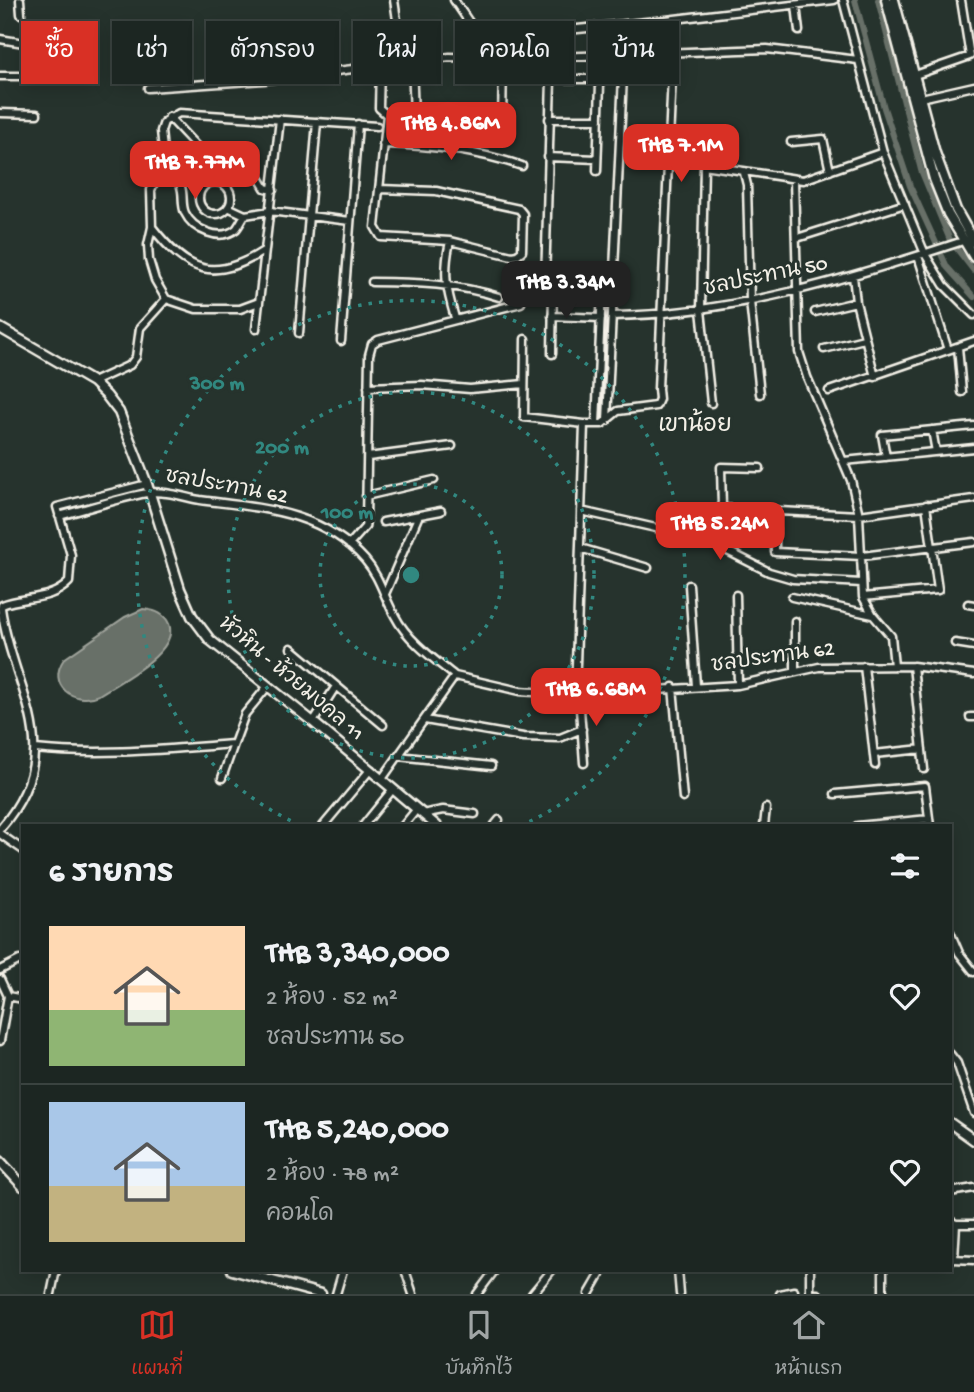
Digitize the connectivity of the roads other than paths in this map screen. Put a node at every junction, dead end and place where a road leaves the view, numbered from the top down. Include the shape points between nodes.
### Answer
1 (20, 0) edge
2 (394, 0) edge
3 (456, 0) edge
4 (834, 0) edge
5 (843, 0) edge
6 (886, 0) edge
7 (894, 0) edge
8 (961, 0) edge
9 (796, 5) junction
10 (21, 14) dead end
11 (397, 21) edge
12 (469, 21) edge
13 (574, 29) edge
14 (799, 31) dead end
15 (0, 39) edge
16 (679, 52) edge
17 (858, 60) junction
18 (353, 69) edge
19 (915, 75) junction
20 (0, 76) edge
21 (380, 84) edge
22 (413, 84) edge
23 (503, 84) edge
24 (551, 84) edge
25 (600, 84) edge
26 (623, 84) edge
27 (672, 84) edge
28 (974, 86) edge
29 (148, 88) dead end
30 (921, 98) junction
31 (0, 113) edge
32 (37, 114) dead end
33 (414, 116) dead end
34 (169, 117) junction
35 (280, 119) junction
36 (549, 119) junction
37 (599, 119) junction
38 (317, 121) junction
39 (358, 124) junction
40 (502, 125) dead end
41 (377, 126) dead end
42 (791, 142) dead end
43 (383, 144) junction
44 (713, 148) dead end
45 (883, 152) junction
46 (548, 157) junction
47 (164, 159) junction
48 (597, 159) junction
49 (704, 165) junction
50 (522, 166) dead end
51 (830, 171) junction
52 (597, 172) dead end
53 (744, 173) junction
54 (793, 180) junction
55 (379, 189) junction
56 (273, 190) junction
57 (905, 204) junction
58 (228, 207) junction
59 (270, 211) junction
60 (245, 215) junction
61 (310, 215) junction
62 (350, 221) junction
63 (152, 226) junction
64 (971, 231) edge
65 (797, 238) junction
66 (450, 241) junction
67 (963, 242) junction
68 (974, 242) edge
69 (265, 250) junction
70 (921, 255) junction
71 (974, 257) edge
72 (853, 276) junction
73 (372, 282) dead end
74 (445, 285) junction
75 (553, 287) junction
76 (799, 291) junction
77 (499, 297) dead end
78 (166, 299) junction
79 (750, 301) junction
80 (259, 302) junction
81 (856, 302) junction
82 (521, 303) dead end
83 (701, 310) junction
84 (815, 312) dead end
85 (661, 315) junction
86 (974, 315) edge
87 (552, 316) junction
88 (612, 316) junction
89 (455, 318) junction
90 (601, 318) junction
91 (0, 328) edge
92 (256, 329) dead end
93 (299, 333) dead end
94 (525, 339) dead end
95 (864, 339) junction
96 (341, 341) dead end
97 (974, 341) edge
98 (958, 347) junction
99 (824, 348) dead end
100 (948, 350) junction
101 (552, 354) dead end
102 (875, 377) junction
103 (93, 382) junction
104 (524, 383) junction
105 (368, 387) junction
106 (829, 391) dead end
107 (962, 392) dead end
108 (760, 394) dead end
109 (711, 403) dead end
110 (607, 421) junction
111 (584, 424) junction
112 (596, 424) junction
113 (974, 426) edge
114 (932, 430) junction
115 (452, 446) dead end
116 (974, 448) edge
117 (936, 452) junction
118 (368, 457) junction
119 (886, 457) junction
120 (844, 461) junction
121 (760, 468) dead end
122 (434, 480) dead end
123 (148, 488) junction
124 (366, 496) junction
125 (974, 499) edge
126 (926, 505) junction
127 (441, 511) dead end
128 (581, 511) junction
129 (775, 511) junction
130 (419, 515) junction
131 (859, 515) junction
132 (383, 522) dead end
133 (974, 542) edge
134 (349, 545) junction
135 (932, 547) junction
136 (580, 548) junction
137 (862, 556) junction
138 (648, 568) dead end
139 (862, 583) junction
140 (689, 585) dead end
141 (385, 593) junction
142 (736, 595) dead end
143 (792, 597) dead end
144 (863, 597) junction
145 (873, 615) junction
146 (795, 621) dead end
147 (955, 643) dead end
148 (974, 646) edge
149 (291, 648) dead end
150 (864, 666) junction
151 (894, 666) junction
152 (913, 666) junction
153 (794, 671) junction
154 (974, 674) edge
155 (455, 676) junction
156 (738, 685) junction
157 (268, 686) junction
158 (336, 686) junction
159 (696, 686) junction
160 (673, 687) junction
161 (577, 695) junction
162 (425, 720) junction
163 (313, 722) junction
164 (383, 725) dead end
165 (582, 729) junction
166 (234, 744) junction
167 (35, 749) junction
168 (922, 749) junction
169 (874, 754) junction
170 (398, 756) junction
171 (584, 763) dead end
172 (875, 765) dead end
173 (491, 766) dead end
174 (370, 769) junction
175 (925, 769) dead end
176 (222, 778) dead end
177 (382, 779) junction
178 (393, 789) junction
179 (835, 794) dead end
180 (683, 798) dead end
181 (766, 808) dead end
182 (420, 811) junction
183 (475, 814) dead end
184 (929, 822) edge
185 (325, 824) edge
186 (365, 824) edge
187 (405, 824) edge
188 (435, 824) edge
189 (764, 824) edge
190 (893, 824) edge
191 (0, 832) edge
192 (21, 848) edge
193 (952, 937) edge
194 (958, 953) junction
195 (952, 955) edge
196 (20, 960) dead end
197 (0, 970) edge
198 (974, 972) edge
199 (0, 979) edge
200 (8, 996) junction
201 (21, 999) edge
202 (0, 1041) edge
203 (952, 1057) edge
204 (974, 1112) edge
205 (952, 1124) edge
206 (974, 1140) edge
207 (0, 1161) edge
208 (21, 1184) edge
209 (974, 1188) edge
210 (952, 1192) edge
211 (953, 1223) edge
212 (974, 1224) edge
213 (952, 1259) edge
214 (974, 1260) edge
215 (56, 1272) edge
216 (239, 1272) edge
217 (342, 1272) edge
218 (406, 1272) edge
219 (494, 1272) edge
220 (550, 1272) edge
221 (602, 1272) edge
222 (678, 1272) edge
223 (810, 1272) edge
224 (883, 1272) edge
225 (794, 1292) dead end
226 (51, 1294) edge
227 (321, 1294) edge
228 (336, 1294) edge
229 (413, 1294) edge
230 (477, 1294) edge
231 (532, 1294) edge
232 (589, 1294) edge
233 (680, 1294) edge
234 (780, 1294) edge
235 (818, 1294) edge
236 (883, 1294) edge

1 - 10 street
2 - 11 street
3 - 12 street
4 - 9 street
5 - 17 street
6 - 67 street via 934,180
7 - 19 street
8 - 19 street via 970,56
9 - 13 street
9 - 14 street
15 - 20 street via 30,44 32,76
16 - 17 street via 785,50
17 - 45 street
18 - 29 street
19 - 30 street
21 - 43 street via 379,108 387,115
22 - 33 street
23 - 40 street
24 - 36 street
25 - 37 street
26 - 88 street
27 - 85 street
28 - 30 street
30 - 64 street via 956,210
31 - 32 street
34 - 35 street via 179,113
34 - 47 street via 161,131
34 - 56 street via 198,148 241,158 265,188
35 - 38 street
35 - 56 street
36 - 37 street
36 - 46 street
37 - 48 street
38 - 39 street
38 - 61 street
39 - 41 street
39 - 62 street
42 - 51 street via 823,139
43 - 50 street via 444,147
43 - 55 street
44 - 49 street via 706,153
45 - 51 street
45 - 57 street
46 - 48 street
46 - 75 street via 545,282
47 - 60 street via 181,187 183,210 197,228 223,234 236,229
47 - 63 street via 151,190
48 - 52 street
49 - 53 street
49 - 83 street
51 - 54 street
53 - 54 street
53 - 79 street
54 - 65 street
55 - 66 street via 375,228 381,237
55 - 66 street via 447,193 523,214 523,248 517,255
56 - 59 street
57 - 65 street
57 - 70 street
58 - 58 street via 218,213 206,211 199,198 202,189 211,183 225,186 230,195
58 - 60 street
59 - 60 street
59 - 61 street
59 - 69 street
61 - 62 street
61 - 93 street
62 - 96 street
63 - 69 street via 179,258 202,268 224,270
63 - 78 street via 149,260
64 - 68 street
65 - 76 street
66 - 74 street
67 - 70 street, ชลประทาน 50
67 - 71 street
69 - 80 street
70 - 72 street, ชลประทาน 50
70 - 86 street
70 - 100 street
72 - 76 street, ชลประทาน 50
72 - 81 street
73 - 74 street
74 - 77 street
74 - 89 street
75 - 87 street
75 - 90 street via 602,289
76 - 79 street, ชลประทาน 50
76 - 120 street via 799,352
78 - 80 street via 196,309 219,310
78 - 103 street via 140,328 136,357 130,365
79 - 83 street, ชลประทาน 50
79 - 108 street
80 - 92 street
81 - 84 street
81 - 95 street
82 - 89 street
83 - 85 street, ชลประทาน 50
83 - 109 street
85 - 88 street, ชลประทาน 50
85 - 110 street via 658,402 648,408 618,411
87 - 90 street
87 - 101 street
88 - 110 street
89 - 105 street via 372,344
90 - 112 street
91 - 103 street, หัวหิน - ห้วยมงคล 11
94 - 104 street
95 - 99 street
95 - 102 street
97 - 98 street
98 - 100 street
98 - 107 street
100 - 102 street
102 - 106 street
103 - 123 street, หัวหิน - ห้วยมงคล 11 via 118,412
104 - 105 street via 470,390 422,385
104 - 111 street via 524,417
105 - 118 street
110 - 112 street
111 - 112 street
111 - 128 street
113 - 114 street
114 - 117 street
114 - 119 street via 882,435
115 - 118 street
116 - 117 street
117 - 119 street
118 - 124 street
119 - 120 street
120 - 131 street
121 - 129 street via 721,467 722,508
122 - 124 street
123 - 134 street, ชลประทาน 62 via 317,523
123 - 157 street, หัวหิน - ห้วยมงคล 11 via 192,616 210,640
123 - 167 street via 57,507 71,555 69,582 51,595 13,601 1,608
124 - 134 street via 365,527
125 - 126 street
126 - 131 street
126 - 135 street
127 - 130 street
128 - 136 street
128 - 139 street via 704,539 793,579
129 - 131 street
129 - 137 street via 775,552
130 - 132 street
130 - 141 street
131 - 137 street
133 - 135 street
134 - 141 street, ชลประทาน 62 via 373,569
135 - 137 street
135 - 144 street via 938,590
136 - 138 street
136 - 161 street
137 - 139 street
139 - 144 street
140 - 159 street
141 - 155 street, ชลประทาน 62 via 406,632
142 - 156 street
143 - 145 street
144 - 145 street
145 - 151 street via 891,636
146 - 153 street
147 - 148 street
149 - 158 street
150 - 151 street, ชลประทาน 62
150 - 153 street, ชลประทาน 62
150 - 169 street
151 - 152 street, ชลประทาน 62
152 - 154 street, ชลประทาน 62
152 - 168 street
153 - 156 street, ชลประทาน 62
155 - 161 street, ชลประทาน 62 via 520,691
155 - 162 street
156 - 159 street, ชลประทาน 62
157 - 163 street, หัวหิน - ห้วยมงคล 11
157 - 166 street via 245,714
158 - 163 street
158 - 164 street
159 - 160 street, ชลประทาน 62
160 - 161 street, ชลประทาน 62
160 - 180 street
161 - 165 street
162 - 165 street via 523,737 560,738
162 - 170 street
163 - 174 street, หัวหิน - ห้วยมงคล 11
165 - 171 street
166 - 167 street via 132,752
166 - 176 street
167 - 191 street via 27,789
168 - 169 street
168 - 175 street
169 - 172 street
170 - 173 street
170 - 177 street
174 - 177 street, หัวหิน - ห้วยมงคล 11
174 - 185 street
177 - 178 street, หัวหิน - ห้วยมงคล 11
178 - 182 street, หัวหิน - ห้วยมงคล 11
178 - 186 street
179 - 184 street via 925,786
181 - 189 street
182 - 183 street
182 - 187 street
182 - 188 street, หัวหิน - ห้วยมงคล 11
184 - 190 street
191 - 192 street
193 - 194 street
194 - 195 street
194 - 198 street
196 - 197 street
199 - 200 street
200 - 201 street
200 - 202 street
203 - 204 street
205 - 206 street
207 - 208 street
209 - 210 street
211 - 212 street
211 - 213 street
213 - 214 street
215 - 226 street
216 - 227 street
217 - 228 street
218 - 229 street
219 - 230 street
220 - 231 street
221 - 232 street
222 - 233 street
223 - 235 street via 810,1294
224 - 236 street
225 - 234 street

